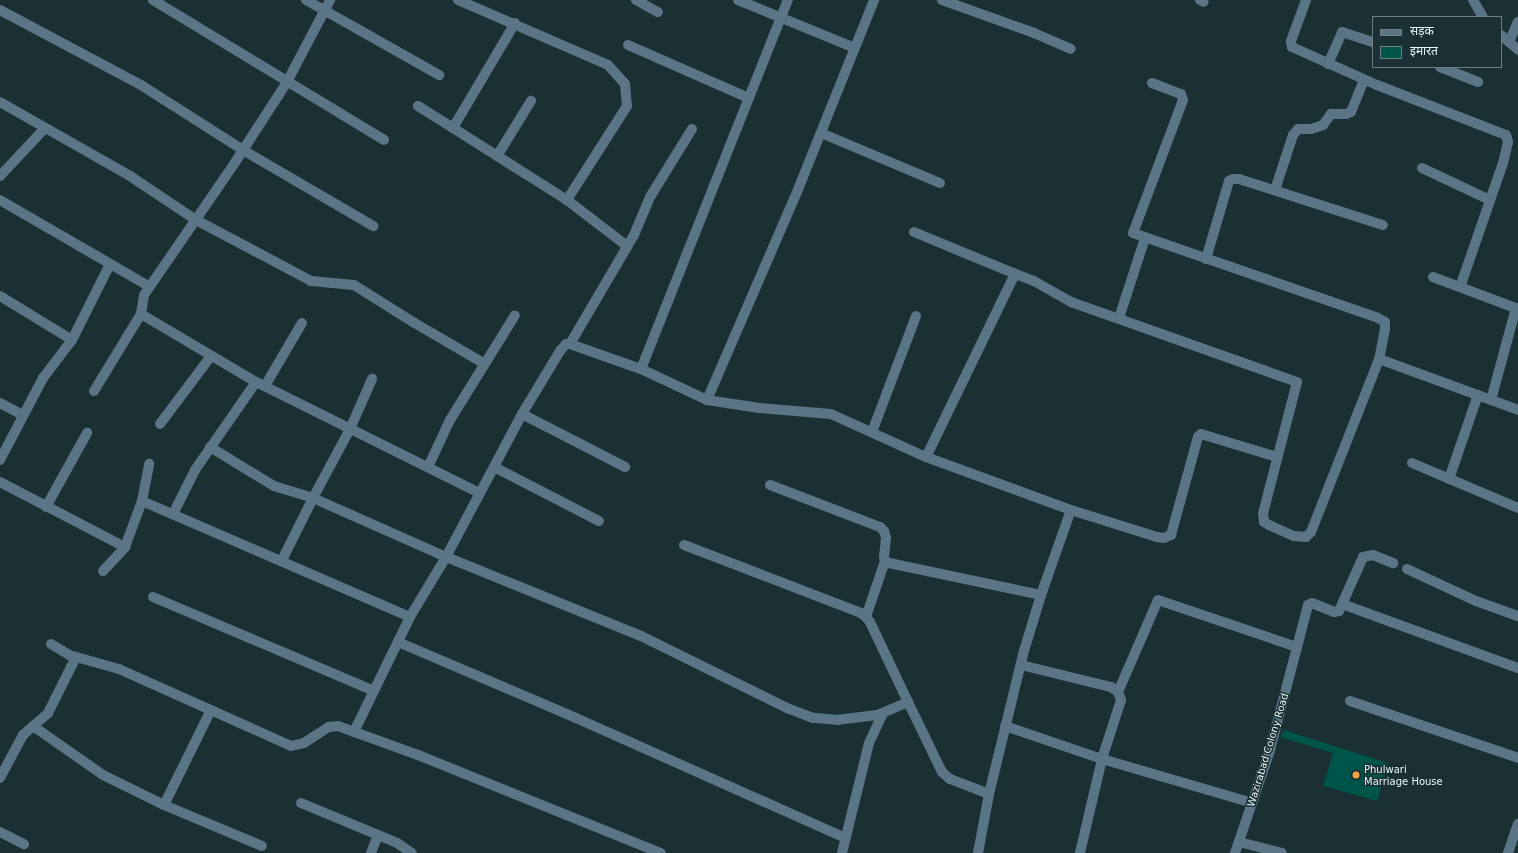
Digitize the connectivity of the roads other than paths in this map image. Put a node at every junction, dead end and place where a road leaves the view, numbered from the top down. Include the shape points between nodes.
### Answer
1 (153, 0) edge
2 (306, 0) edge
3 (330, 0) edge
4 (458, 0) edge
5 (636, 0) edge
6 (738, 0) edge
7 (788, 0) edge
8 (874, 0) edge
9 (942, 0) edge
10 (1306, 0) edge
11 (1473, 0) edge
12 (0, 10) edge
13 (324, 11) junction
14 (658, 12) dead end
15 (1482, 16) edge
16 (781, 18) junction
17 (1518, 22) edge
18 (515, 23) junction
19 (1505, 39) edge
20 (1372, 42) edge
21 (628, 44) dead end
22 (855, 48) junction
23 (1071, 49) dead end
24 (1518, 50) edge
25 (1328, 64) junction
26 (1443, 68) edge
27 (438, 75) dead end
28 (1364, 80) junction
29 (287, 82) junction
30 (1478, 82) dead end
31 (1152, 83) dead end
32 (749, 98) junction
33 (531, 101) dead end
34 (0, 102) edge
35 (418, 106) dead end
36 (45, 128) junction
37 (453, 128) junction
38 (692, 129) dead end
39 (821, 134) junction
40 (384, 140) dead end
41 (243, 150) junction
42 (497, 156) junction
43 (1422, 168) dead end
44 (0, 176) edge
45 (940, 183) dead end
46 (1275, 190) junction
47 (0, 200) edge
48 (567, 200) junction
49 (1490, 200) junction
50 (196, 220) junction
51 (1383, 225) dead end
52 (373, 226) dead end
53 (914, 232) dead end
54 (1145, 238) junction
55 (627, 246) junction
56 (1206, 259) junction
57 (110, 264) junction
58 (1013, 273) junction
59 (1433, 277) dead end
60 (150, 287) junction
61 (1460, 287) junction
62 (0, 296) edge
63 (1517, 308) edge
64 (141, 314) junction
65 (515, 316) dead end
66 (916, 316) dead end
67 (1118, 318) junction
68 (302, 323) dead end
69 (72, 340) junction
70 (570, 344) junction
71 (212, 356) junction
72 (1379, 359) junction
73 (485, 364) junction
74 (641, 369) junction
75 (372, 379) dead end
76 (261, 384) junction
77 (94, 391) dead end
78 (1478, 395) junction
79 (707, 400) junction
80 (1491, 400) junction
81 (0, 403) edge
82 (1518, 410) edge
83 (522, 414) junction
84 (23, 415) junction
85 (160, 424) dead end
86 (350, 429) junction
87 (872, 432) junction
88 (87, 433) dead end
89 (210, 448) junction
90 (926, 457) junction
91 (1277, 457) junction
92 (0, 460) edge
93 (1412, 463) dead end
94 (150, 464) dead end
95 (428, 467) junction
96 (494, 467) junction
97 (625, 468) dead end
98 (1449, 479) junction
99 (0, 482) edge
100 (770, 485) dead end
101 (480, 493) junction
102 (313, 498) junction
103 (142, 501) junction
104 (46, 507) junction
105 (1518, 508) edge
106 (1071, 510) junction
107 (173, 514) junction
108 (599, 521) dead end
109 (684, 545) dead end
110 (124, 547) junction
111 (446, 557) junction
112 (282, 560) junction
113 (885, 561) junction
114 (1393, 563) dead end
115 (1407, 570) dead end
116 (103, 571) dead end
117 (1041, 595) junction
118 (152, 597) dead end
119 (1342, 604) junction
120 (1518, 616) edge
121 (410, 617) junction
122 (866, 617) junction
123 (398, 642) junction
124 (51, 644) dead end
125 (1297, 647) junction
126 (76, 657) junction
127 (1021, 665) junction
128 (1518, 668) edge
129 (374, 690) junction
130 (1118, 692) junction
131 (1350, 701) dead end
132 (908, 702) junction
133 (211, 710) junction
134 (883, 713) junction
135 (33, 726) junction
136 (1006, 726) junction
137 (354, 732) junction
138 (1518, 758) edge
139 (1102, 759) junction
140 (0, 778) edge
141 (989, 794) junction
142 (301, 803) dead end
143 (1252, 803) junction
144 (164, 805) junction
145 (1518, 824) edge
146 (0, 832) edge
147 (378, 835) junction
148 (846, 838) junction
149 (1239, 842) junction
150 (24, 844) dead end
151 (262, 846) dead end
152 (371, 853) edge
153 (412, 853) edge
154 (661, 853) edge
155 (842, 853) edge
156 (978, 853) edge
157 (1080, 853) edge
158 (1235, 853) edge
159 (1282, 853) edge
160 (1508, 853) edge

1 - 29 street
2 - 13 street
3 - 13 street
4 - 18 street
5 - 14 street
6 - 16 street
7 - 16 street
8 - 22 street
9 - 23 street
10 - 25 street via 1292,47
11 - 15 street
12 - 41 street via 141,85
13 - 27 street
13 - 29 street
16 - 22 street
16 - 32 street
17 - 19 street
18 - 37 street
18 - 48 street via 608,65 625,84 627,106
19 - 24 street
20 - 25 street via 1342,32
21 - 32 street
22 - 39 street
25 - 28 street
26 - 30 street
28 - 46 street via 1350,112 1331,114 1322,125 1311,129 1298,129 1293,135
28 - 49 street via 1506,135 1508,142
29 - 40 street
29 - 41 street
31 - 54 street via 1181,94 1183,100 1133,231
32 - 74 street
33 - 42 street
34 - 36 street
35 - 37 street
36 - 44 street
36 - 50 street via 130,176
37 - 42 street
38 - 55 street via 650,197
39 - 45 street
39 - 79 street
41 - 50 street
41 - 52 street
42 - 48 street
43 - 49 street
46 - 51 street
46 - 56 street via 1239,178 1230,181
47 - 57 street
48 - 55 street
49 - 61 street
50 - 60 street
50 - 73 street via 310,281 354,285
53 - 58 street
54 - 56 street
54 - 67 street
55 - 70 street
56 - 72 street via 1385,322
57 - 60 street
57 - 69 street
58 - 67 street via 1034,281 1071,302
58 - 90 street via 1013,278
59 - 61 street
60 - 64 street via 144,295
61 - 63 street
62 - 69 street
63 - 80 street
64 - 71 street
64 - 77 street
65 - 73 street
66 - 87 street
67 - 91 street via 1297,382
68 - 76 street
69 - 84 street via 43,378
70 - 74 street
70 - 83 street via 566,344 560,351
71 - 76 street
71 - 85 street
72 - 78 street
72 - 91 street via 1311,532 1306,537 1294,536 1269,526 1263,519
73 - 95 street via 450,420
74 - 79 street
75 - 86 street
76 - 86 street
76 - 89 street
78 - 80 street
78 - 98 street
79 - 87 street via 759,408 831,414
80 - 82 street
81 - 84 street
83 - 96 street
83 - 97 street
84 - 92 street
86 - 95 street
86 - 102 street
87 - 90 street
88 - 104 street
89 - 102 street via 274,486
89 - 107 street via 195,470
90 - 106 street
91 - 106 street via 1201,434 1198,437 1171,535 1164,538
93 - 98 street
94 - 103 street
95 - 101 street
96 - 101 street
96 - 108 street
98 - 105 street
99 - 104 street
100 - 113 street via 880,527 886,538
101 - 111 street
102 - 111 street
102 - 112 street
103 - 107 street
103 - 110 street
104 - 110 street
106 - 117 street
107 - 112 street
109 - 122 street
110 - 116 street
111 - 121 street
111 - 134 street via 641,636 813,718 838,720
112 - 121 street
113 - 117 street via 889,564
113 - 122 street
114 - 119 street via 1373,554 1363,556
115 - 120 street via 1476,601
117 - 127 street
118 - 129 street
119 - 125 street, Wazirabad Colony Road via 1339,611 1334,612 1312,603 1308,605
119 - 128 street
121 - 123 street
122 - 132 street
123 - 129 street
123 - 148 street via 584,721
124 - 126 street
125 - 130 street via 1158,600
125 - 143 street, Wazirabad Colony Road via 1280,717
126 - 133 street via 119,669
126 - 135 street via 48,713
127 - 130 street via 1111,687
127 - 136 street
129 - 137 street
130 - 139 street via 1121,700
131 - 138 street
132 - 134 street
132 - 141 street via 942,772 950,779
133 - 137 street via 291,746 304,744 329,727 338,726
133 - 144 street
134 - 148 street via 869,743
135 - 140 street via 23,735
135 - 144 street via 103,775
136 - 139 street
136 - 141 street
137 - 154 street via 418,754
139 - 143 street
139 - 157 street
141 - 156 street
142 - 147 street
143 - 149 street, Wazirabad Colony Road
144 - 151 street
145 - 160 street
146 - 150 street
147 - 152 street
147 - 153 street
148 - 155 street
149 - 158 street, Wazirabad Colony Road
149 - 159 street

